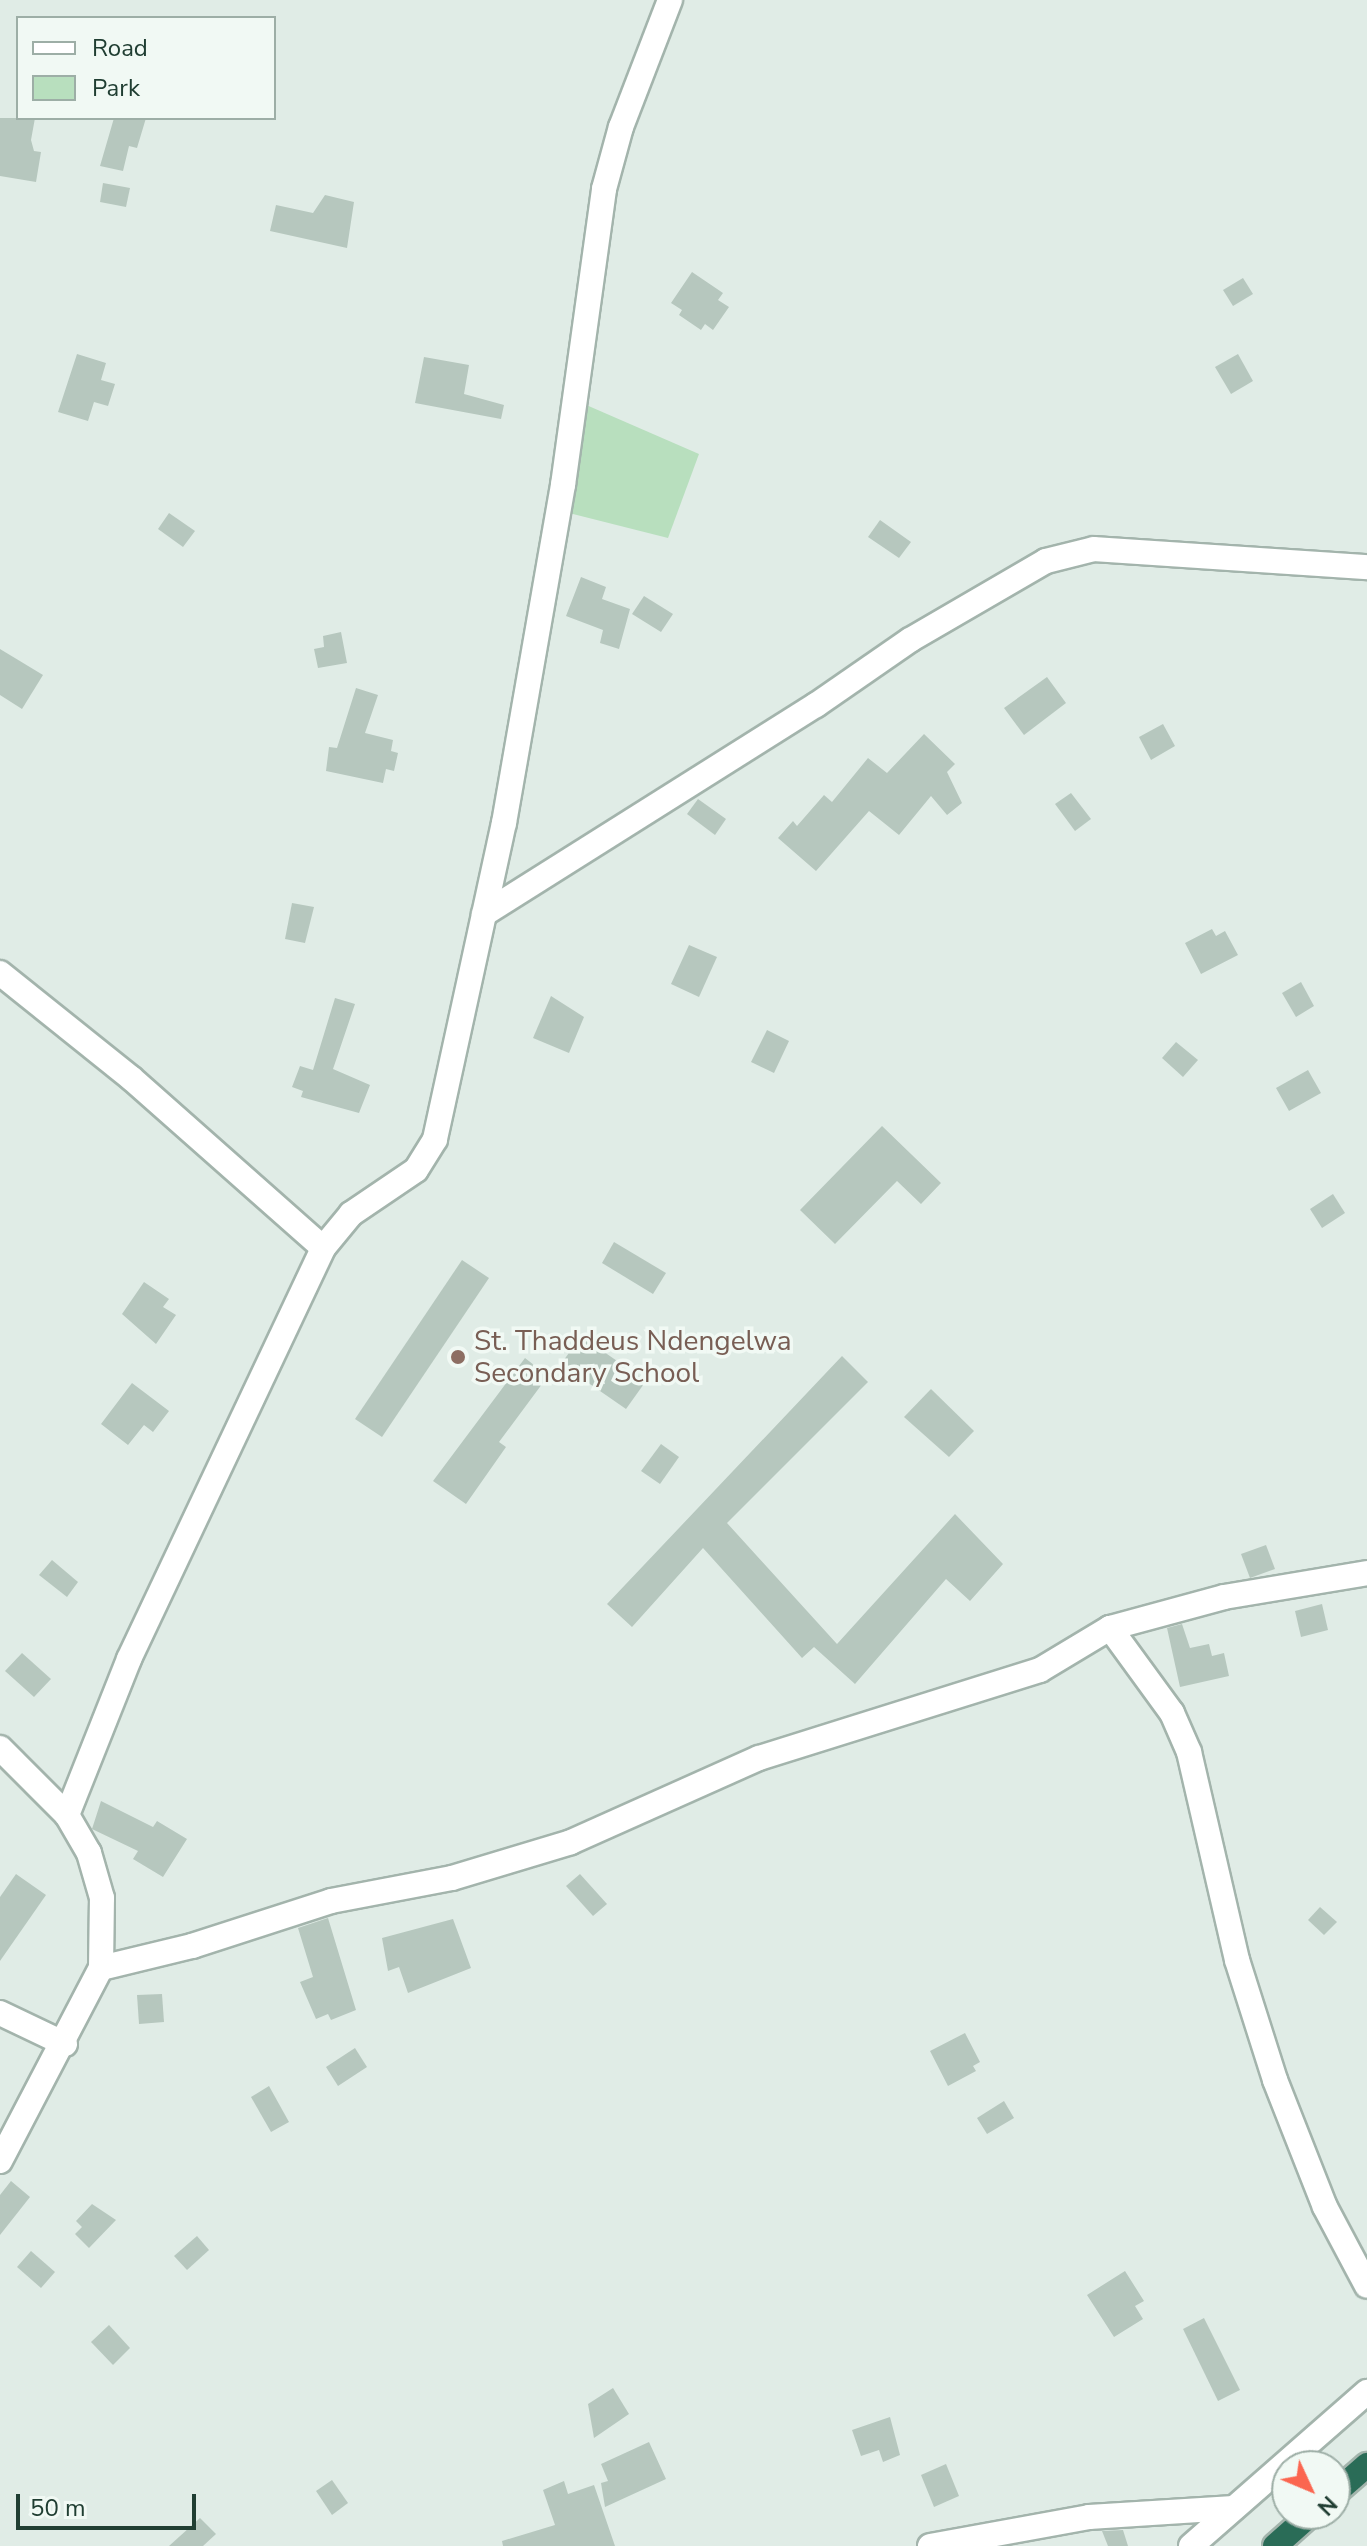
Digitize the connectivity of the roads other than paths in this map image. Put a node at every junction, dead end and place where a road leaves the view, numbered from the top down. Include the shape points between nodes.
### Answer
1 (670, 0) edge
2 (1367, 567) edge
3 (484, 914) junction
4 (0, 973) edge
5 (323, 1248) junction
6 (1367, 1573) edge
7 (1110, 1628) junction
8 (0, 1748) edge
9 (67, 1815) junction
10 (101, 1968) junction
11 (0, 2013) edge
12 (65, 2044) junction
13 (0, 2161) edge
14 (1367, 2286) edge
15 (1367, 2392) edge
16 (1367, 2465) edge
17 (1351, 2479) edge
18 (1234, 2508) junction
19 (1293, 2530) edge
20 (930, 2546) edge
21 (1191, 2546) edge
22 (1275, 2546) edge

1 - 3 street via 621,127 604,189 563,485
2 - 3 street via 1094,549 1046,561 910,640
3 - 5 street via 435,1139 416,1170 351,1214
4 - 5 street via 131,1078
5 - 9 street via 129,1659
6 - 7 street via 1224,1597
7 - 10 street via 1040,1670 759,1758 571,1842 452,1878 331,1901 192,1946
7 - 14 street via 1172,1713 1189,1752 1237,1960 1275,2080 1325,2207
8 - 9 street
9 - 10 street via 89,1853 102,1898
10 - 12 street
11 - 12 street
12 - 13 street
15 - 18 street
16 - 17 highway
18 - 20 street via 1089,2517
18 - 21 street
19 - 22 highway

